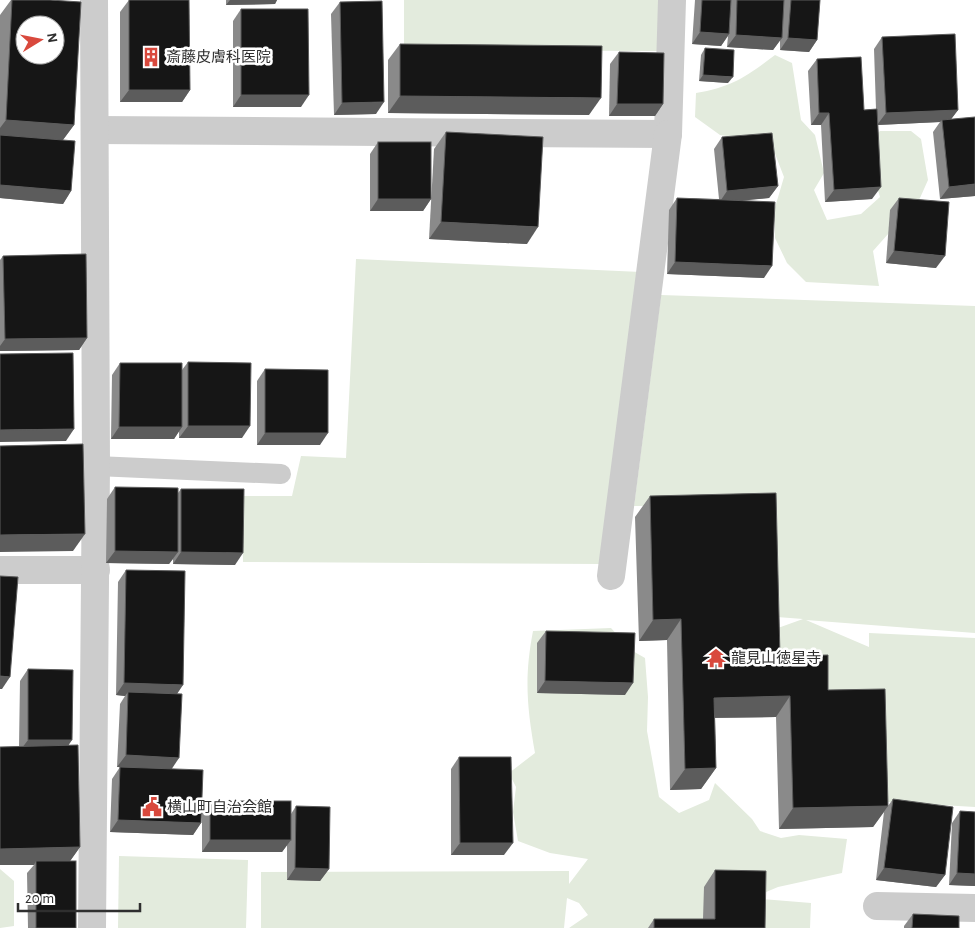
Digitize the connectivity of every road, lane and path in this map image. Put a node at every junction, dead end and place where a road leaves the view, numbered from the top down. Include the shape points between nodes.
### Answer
1 (94, 0) edge
2 (672, 0) edge
3 (96, 130) junction
4 (668, 134) junction
5 (96, 466) junction
6 (281, 474) dead end
7 (0, 570) edge
8 (96, 570) junction
9 (611, 576) dead end
10 (878, 906) dead end
11 (975, 908) edge
12 (92, 928) edge

1 - 3 street
2 - 4 street
3 - 4 street
3 - 5 street
4 - 9 street
5 - 6 lane
5 - 8 street
7 - 8 street
8 - 12 street
10 - 11 street

